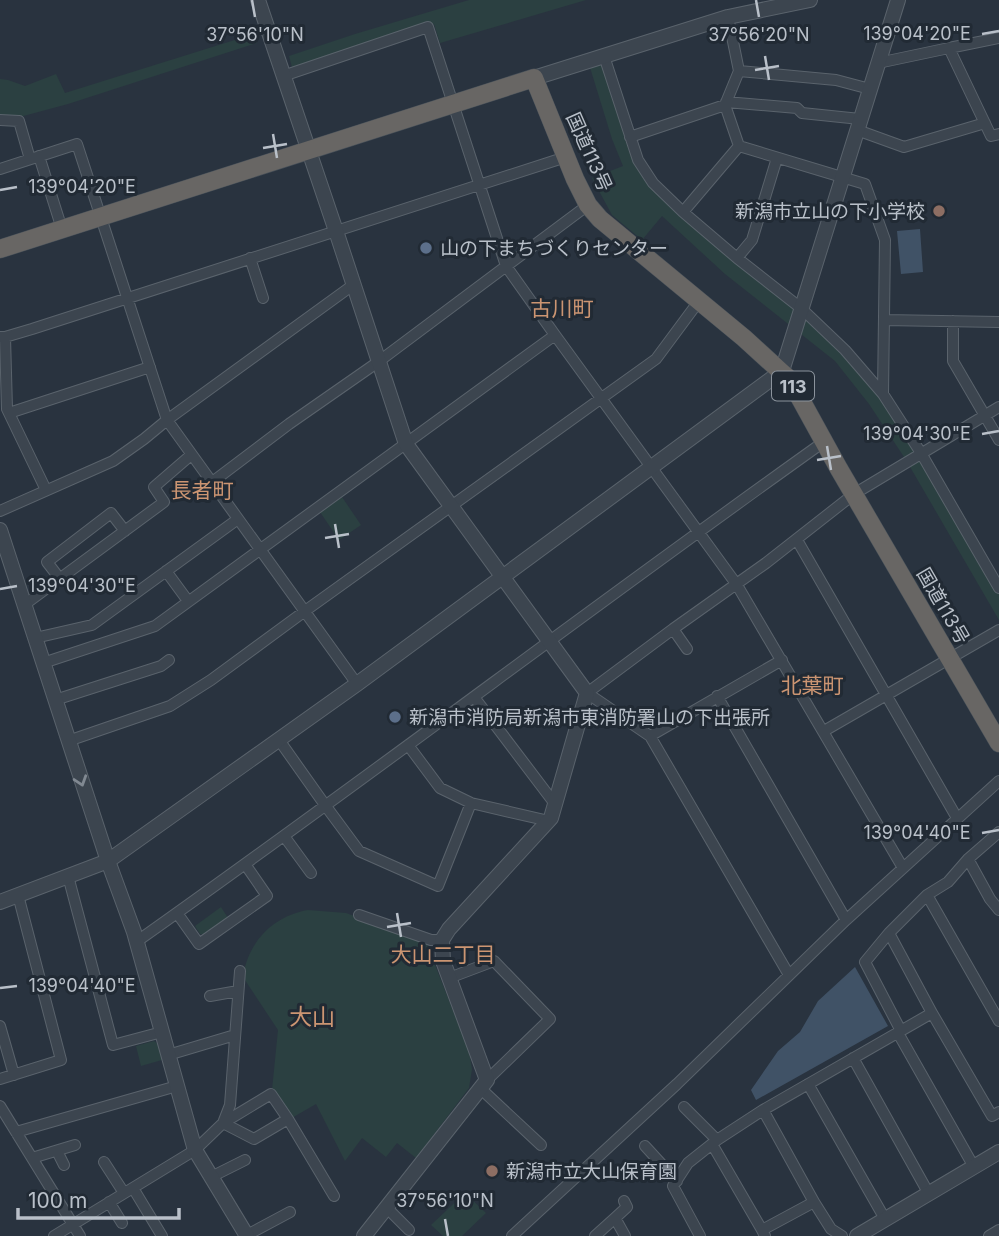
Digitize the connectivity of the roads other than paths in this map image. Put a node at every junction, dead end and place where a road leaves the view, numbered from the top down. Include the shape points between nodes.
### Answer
1 (258, 0) edge
2 (810, 0) edge
3 (898, 0) edge
4 (728, 17) junction
5 (999, 38) edge
6 (949, 48) junction
7 (604, 56) junction
8 (878, 63) junction
9 (738, 71) junction
10 (283, 76) junction
11 (534, 78) junction
12 (870, 89) junction
13 (452, 104) junction
14 (726, 104) junction
15 (0, 120) edge
16 (985, 123) junction
17 (859, 125) junction
18 (999, 134) edge
19 (630, 138) junction
20 (739, 146) junction
21 (309, 150) junction
22 (34, 157) junction
23 (566, 157) junction
24 (778, 158) junction
25 (0, 169) edge
26 (842, 177) junction
27 (480, 185) junction
28 (588, 205) junction
29 (683, 212) junction
30 (101, 217) junction
31 (62, 229) junction
32 (336, 231) junction
33 (0, 249) edge
34 (250, 258) junction
35 (737, 258) junction
36 (506, 266) junction
37 (353, 285) junction
38 (127, 298) junction
39 (263, 298) dead end
40 (699, 301) junction
41 (802, 309) junction
42 (884, 320) junction
43 (953, 321) junction
44 (999, 322) edge
45 (555, 335) junction
46 (3, 337) edge
47 (378, 362) junction
48 (150, 367) junction
49 (782, 371) junction
50 (883, 394) junction
51 (601, 397) junction
52 (999, 407) edge
53 (9, 413) junction
54 (984, 415) junction
55 (167, 420) junction
56 (999, 440) edge
57 (825, 441) junction
58 (405, 444) junction
59 (921, 453) junction
60 (191, 455) junction
61 (652, 467) junction
62 (211, 483) junction
63 (46, 490) junction
64 (854, 494) junction
65 (450, 506) junction
66 (0, 511) edge
67 (238, 519) junction
68 (0, 530) edge
69 (699, 530) junction
70 (125, 531) junction
71 (797, 540) junction
72 (259, 549) junction
73 (166, 571) junction
74 (501, 577) junction
75 (60, 579) junction
76 (737, 584) junction
77 (999, 588) edge
78 (188, 601) junction
79 (24, 605) junction
80 (304, 611) junction
81 (673, 629) junction
82 (999, 630) edge
83 (35, 638) junction
84 (549, 641) junction
85 (687, 649) dead end
86 (949, 659) junction
87 (169, 660) dead end
88 (782, 660) junction
89 (43, 663) junction
90 (358, 684) junction
91 (587, 693) junction
92 (717, 696) junction
93 (887, 696) junction
94 (474, 697) junction
95 (55, 699) junction
96 (824, 731) junction
97 (650, 736) junction
98 (279, 740) junction
99 (68, 741) junction
100 (999, 743) edge
101 (408, 745) junction
102 (999, 781) edge
103 (471, 803) junction
104 (555, 804) junction
105 (325, 805) junction
106 (957, 818) junction
107 (549, 821) junction
108 (999, 832) edge
109 (284, 836) junction
110 (968, 859) junction
111 (108, 862) junction
112 (245, 864) junction
113 (903, 868) junction
114 (311, 873) dead end
115 (68, 876) junction
116 (18, 895) junction
117 (927, 895) junction
118 (0, 902) edge
119 (999, 910) edge
120 (177, 913) junction
121 (359, 915) dead end
122 (846, 920) junction
123 (889, 933) junction
124 (442, 940) junction
125 (136, 942) junction
126 (240, 971) dead end
127 (789, 975) junction
128 (449, 978) junction
129 (238, 991) junction
130 (210, 996) dead end
131 (932, 1013) junction
132 (999, 1021) edge
133 (0, 1026) edge
134 (162, 1032) junction
135 (900, 1032) junction
136 (235, 1035) junction
137 (168, 1055) junction
138 (853, 1058) junction
139 (13, 1075) junction
140 (0, 1079) edge
141 (483, 1084) junction
142 (808, 1084) junction
143 (177, 1086) junction
144 (684, 1107) dead end
145 (762, 1110) junction
146 (2, 1112) edge
147 (999, 1112) edge
148 (288, 1119) junction
149 (223, 1123) junction
150 (16, 1132) junction
151 (715, 1142) junction
152 (75, 1145) dead end
153 (541, 1145) dead end
154 (645, 1146) dead end
155 (195, 1150) junction
156 (57, 1151) junction
157 (999, 1152) edge
158 (32, 1158) junction
159 (245, 1160) dead end
160 (104, 1162) dead end
161 (64, 1165) dead end
162 (974, 1167) junction
163 (211, 1177) junction
164 (677, 1181) junction
165 (128, 1190) junction
166 (929, 1194) junction
167 (334, 1196) dead end
168 (624, 1201) dead end
169 (109, 1202) junction
170 (814, 1202) junction
171 (386, 1207) junction
172 (290, 1212) dead end
173 (615, 1218) junction
174 (885, 1219) junction
175 (122, 1223) dead end
176 (73, 1225) junction
177 (410, 1230) dead end
178 (999, 1230) edge
179 (763, 1233) edge
180 (54, 1236) edge
181 (80, 1236) edge
182 (162, 1236) edge
183 (247, 1236) edge
184 (364, 1236) edge
185 (512, 1236) edge
186 (594, 1236) edge
187 (625, 1236) edge
188 (700, 1236) edge
189 (842, 1236) edge
190 (857, 1236) edge
191 (989, 1236) edge

1 - 10 street
2 - 4 street
3 - 8 street
4 - 7 street
4 - 9 street
5 - 6 street
6 - 8 street
6 - 16 street
7 - 11 street
7 - 19 street
8 - 12 street
9 - 12 street via 836,80
9 - 14 street
10 - 13 street via 428,27
10 - 21 street
11 - 13 highway
11 - 23 highway, 国道113号 / 113
12 - 17 street
13 - 21 highway
13 - 27 street
14 - 17 street via 797,108
14 - 19 street
14 - 20 street
15 - 22 street via 19,121
16 - 17 street via 904,147
16 - 18 street via 991,136
17 - 26 street
19 - 29 street via 653,183
20 - 24 street
20 - 29 street
21 - 30 highway
21 - 32 street
22 - 25 street
22 - 30 street via 77,144
22 - 31 street
23 - 27 street
23 - 28 highway, 国道113号 / 113
24 - 26 street
24 - 35 street via 752,240
26 - 41 street
26 - 42 street via 865,184 884,240
27 - 32 street
27 - 36 street
28 - 36 street
28 - 40 highway, 国道113号 / 113
29 - 35 street
30 - 31 highway
30 - 38 street
31 - 33 highway
32 - 34 street
32 - 37 street
34 - 38 street
34 - 39 street
35 - 41 street
36 - 45 street
36 - 47 street
37 - 47 street
37 - 55 street
38 - 46 street
38 - 48 street
40 - 49 highway, 国道113号 / 113
40 - 51 street via 656,359
41 - 49 street
41 - 50 street
42 - 43 street
42 - 50 street
43 - 44 street
43 - 54 street via 953,361
45 - 51 street
45 - 58 street
46 - 53 street
47 - 58 street
47 - 62 street
48 - 53 street
48 - 55 street
49 - 57 highway, 国道113号 / 113
49 - 61 street
50 - 59 street
51 - 61 street
51 - 65 street
52 - 54 street
53 - 63 street
54 - 56 street
54 - 59 street
55 - 60 street
55 - 63 street via 113,461
57 - 64 highway, 国道113号 / 113
57 - 69 street
58 - 65 street
58 - 72 street
59 - 64 street
59 - 77 street
60 - 62 street
60 - 70 street via 154,487 164,502
61 - 69 street
61 - 74 street
62 - 67 street
63 - 66 street
64 - 71 street
64 - 86 highway, 国道113号 / 113
65 - 74 street
65 - 80 street
67 - 72 street
67 - 73 street
68 - 79 street
69 - 76 street
69 - 84 street
70 - 75 street
70 - 75 street via 111,513 47,562
71 - 76 street
71 - 93 street
72 - 78 street
72 - 80 street
73 - 78 street
73 - 83 street via 92,625
74 - 84 street
74 - 90 street
75 - 79 street
76 - 81 street
76 - 88 street
78 - 89 street via 155,626
79 - 83 street
80 - 90 street
80 - 99 street via 170,706
81 - 85 street
81 - 91 street
82 - 86 street
83 - 89 street
84 - 91 street
84 - 94 street
86 - 93 street
86 - 100 highway, 国道113号 / 113
87 - 95 street
88 - 92 street
88 - 96 street
89 - 95 street
90 - 98 street
91 - 97 street
91 - 104 street
92 - 97 street
92 - 122 street
93 - 96 street
93 - 106 street
94 - 101 street
94 - 104 street
95 - 99 street
96 - 113 street
97 - 127 street
98 - 105 street
98 - 111 street
99 -> 111 street
101 - 103 street via 440,788
101 - 105 street
102 - 106 street
103 - 105 street via 438,886 359,851
103 - 107 street
104 - 107 street
105 - 109 street
106 - 113 street
107 - 124 street
108 - 110 street
109 - 112 street
109 - 114 street
110 - 117 street via 948,882
110 - 119 street
111 - 115 street
111 - 125 street
112 - 120 street
112 - 120 street via 267,896 199,944
113 - 122 street
115 - 116 street
115 - 134 street via 113,1045
116 - 118 street
116 - 139 street via 61,1060
117 - 123 street
117 - 132 street
120 - 125 street
121 - 124 street
122 - 127 street
123 - 131 street
123 - 135 street via 865,962
124 - 128 street
125 - 134 street
126 - 129 street
127 - 185 street
128 - 141 street
128 - 141 street via 494,961 550,1019
129 - 130 street
129 - 136 street
131 - 135 street
131 - 147 street via 992,1116
133 - 139 street
134 - 137 street
135 - 138 street
135 - 162 street
136 - 137 street
136 - 149 street via 230,1105
137 - 143 street
138 - 142 street
138 - 166 street
139 - 140 street
141 - 153 street
141 - 171 street
142 - 145 street
142 - 174 street
143 - 150 street
143 - 155 street
144 - 151 street
145 - 151 street
145 - 170 street
146 - 150 street
148 - 149 street via 254,1139
148 - 149 street via 271,1094
148 - 167 street
149 - 155 street
150 - 158 street
151 - 164 street via 688,1163
151 - 179 street
152 - 156 street
154 - 164 street
155 - 163 street
155 - 165 street
156 - 158 street
156 - 161 street
157 - 162 street
158 - 176 street
159 - 163 street
160 - 165 street
162 - 166 street
163 - 183 street
164 - 188 street via 673,1186
165 - 169 street
165 - 182 street
166 - 174 street
168 - 173 street via 627,1207
169 - 175 street
169 - 176 street
170 - 179 street
170 - 189 street via 831,1229
171 - 177 street
171 - 184 street
172 - 183 street
173 - 186 street
173 - 187 street
174 - 190 street
176 - 180 street
176 - 181 street
178 - 191 street

